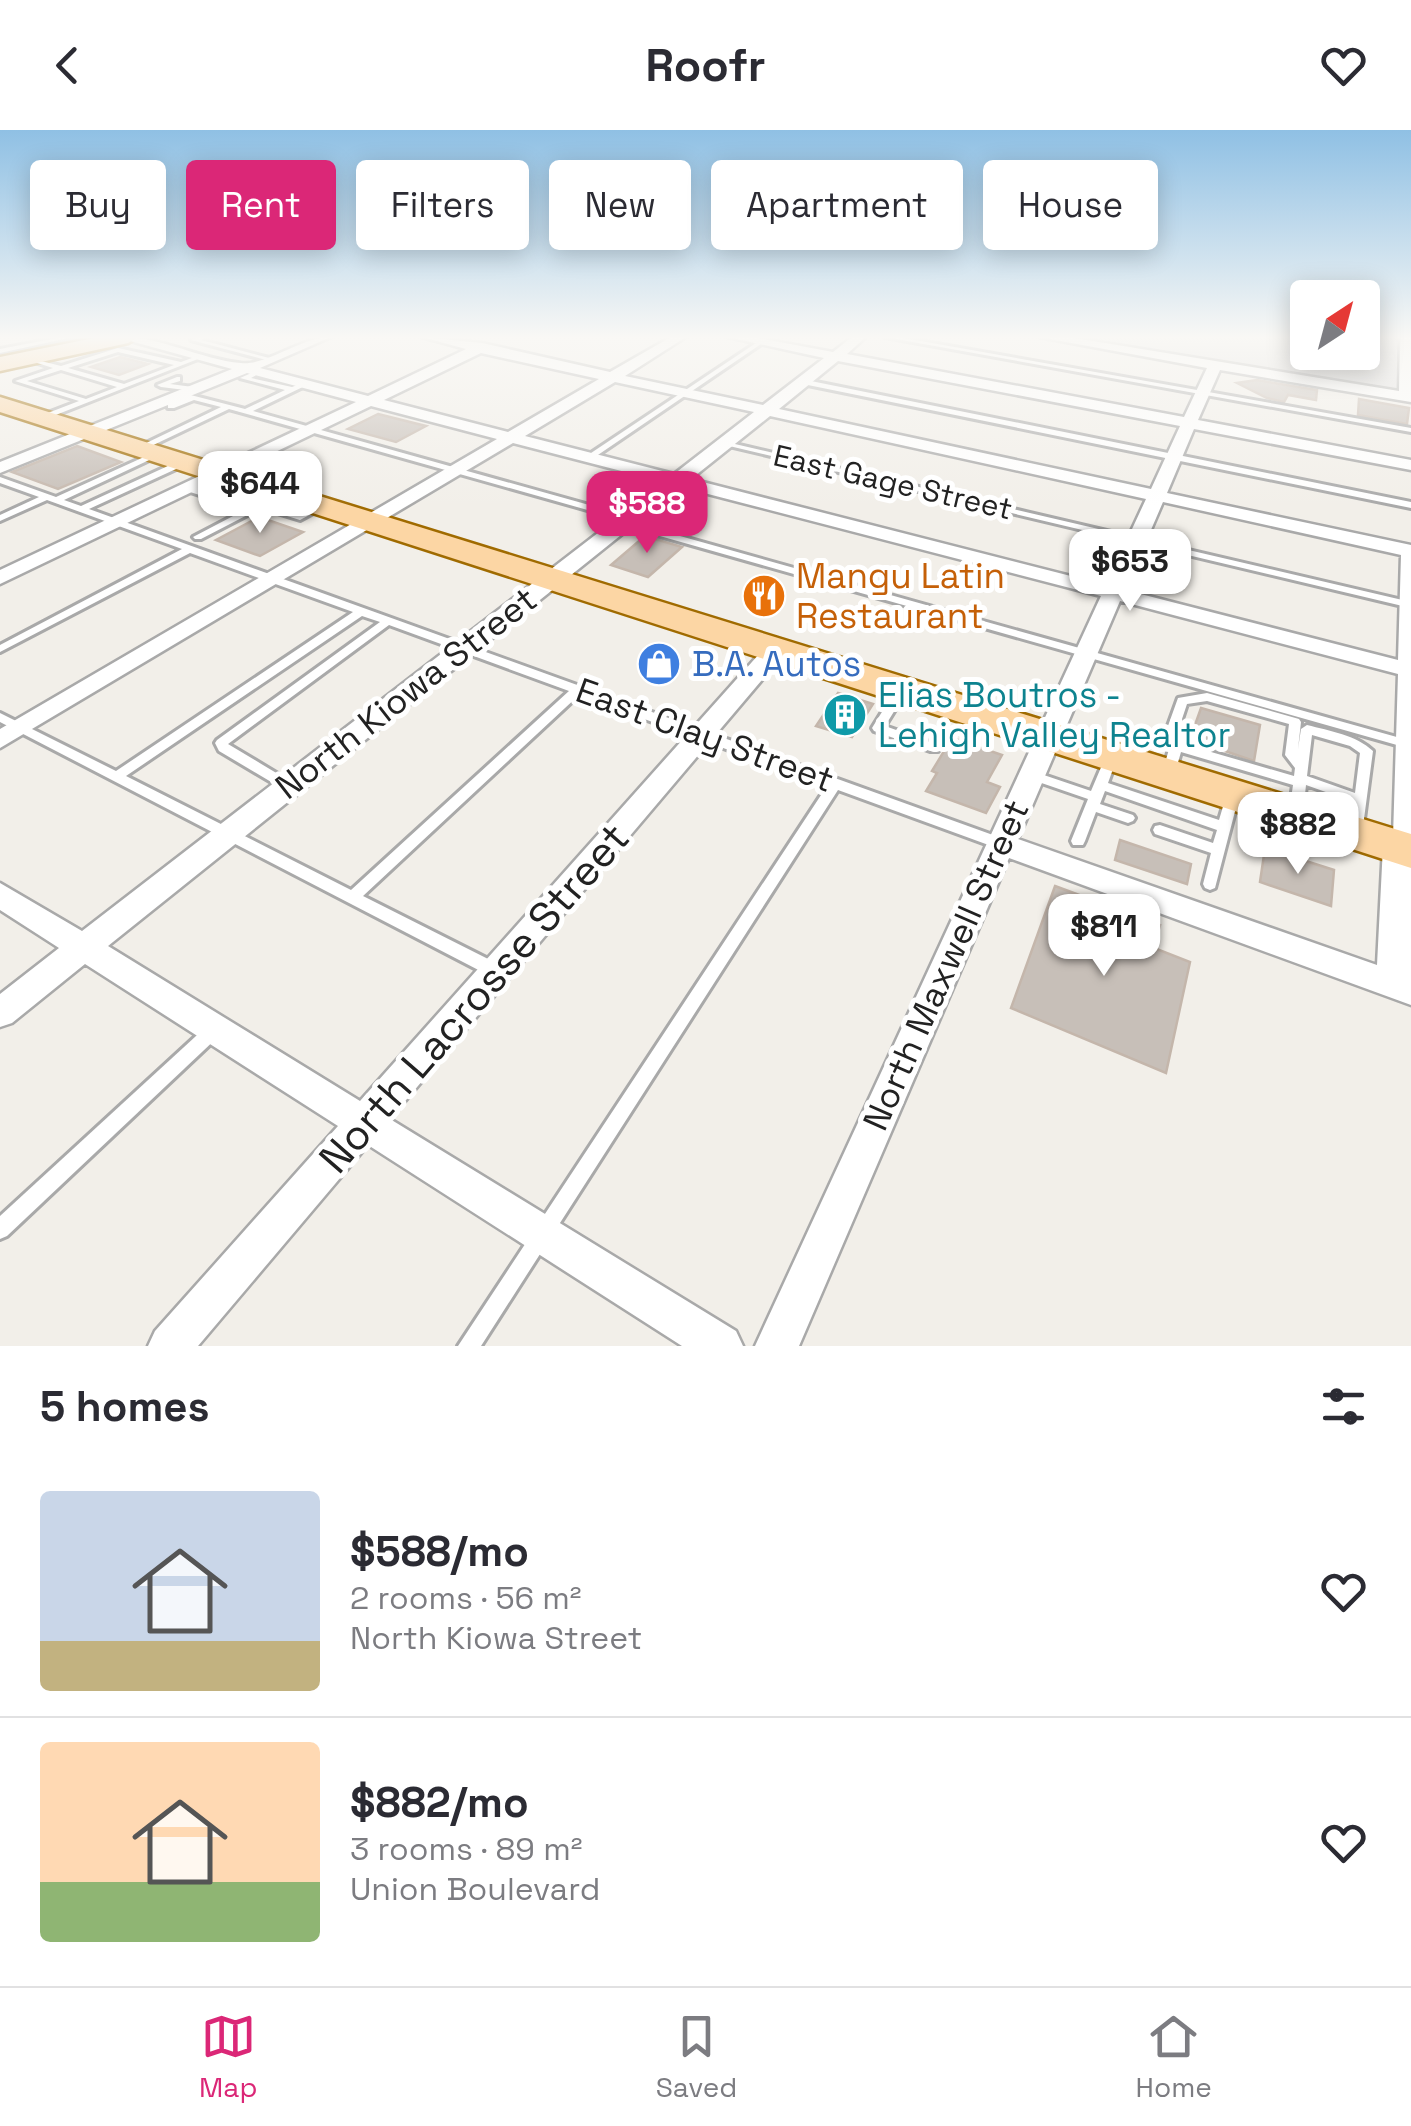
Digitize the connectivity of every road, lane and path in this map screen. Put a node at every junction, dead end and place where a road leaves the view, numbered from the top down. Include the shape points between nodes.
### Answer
1 (42, 394) edge
2 (114, 394) edge
3 (180, 394) edge
4 (185, 394) edge
5 (197, 394) edge
6 (284, 394) edge
7 (333, 394) edge
8 (385, 394) edge
9 (584, 394) edge
10 (681, 394) edge
11 (692, 394) edge
12 (786, 394) edge
13 (864, 394) edge
14 (1035, 394) edge
15 (1202, 394) edge
16 (1213, 394) edge
17 (370, 401) junction
18 (0, 404) edge
19 (228, 407) junction
20 (250, 409) junction
21 (766, 410) junction
22 (87, 416) junction
23 (1190, 423) junction
24 (310, 429) junction
25 (1411, 430) edge
26 (511, 437) junction
27 (725, 443) junction
28 (1174, 456) junction
29 (590, 457) junction
30 (169, 463) junction
31 (1411, 465) edge
32 (0, 468) edge
33 (454, 471) junction
34 (0, 480) edge
35 (678, 480) junction
36 (222, 486) junction
37 (1155, 495) junction
38 (51, 499) junction
39 (1411, 506) edge
40 (297, 508) junction
41 (80, 510) junction
42 (0, 518) edge
43 (371, 520) junction
44 (626, 521) junction
45 (115, 523) junction
46 (198, 537) dead end
47 (1136, 540) junction
48 (188, 550) junction
49 (1411, 551) edge
50 (0, 578) edge
51 (553, 578) junction
52 (270, 580) junction
53 (1112, 591) junction
54 (1410, 605) edge
55 (359, 612) junction
56 (387, 622) junction
57 (462, 648) junction
58 (0, 649) edge
59 (776, 649) junction
60 (1086, 652) junction
61 (1411, 670) edge
62 (579, 689) junction
63 (902, 689) junction
64 (0, 717) edge
65 (21, 728) junction
66 (701, 734) junction
67 (1046, 735) junction
68 (1355, 736) junction
69 (0, 740) edge
70 (1410, 745) edge
71 (934, 748) dead end
72 (1176, 753) junction
73 (1029, 774) junction
74 (118, 776) junction
75 (836, 784) junction
76 (1299, 785) junction
77 (288, 786) junction
78 (1100, 786) junction
79 (1228, 810) junction
80 (1359, 816) junction
81 (1128, 818) dead end
82 (1160, 830) dead end
83 (228, 832) junction
84 (1078, 841) dead end
85 (999, 843) junction
86 (1405, 849) edge
87 (1219, 850) junction
88 (1210, 884) dead end
89 (0, 895) edge
90 (354, 897) junction
91 (84, 947) junction
92 (498, 971) junction
93 (1401, 987) edge
94 (0, 1013) edge
95 (215, 1029) junction
96 (366, 1123) junction
97 (0, 1228) edge
98 (542, 1234) junction
99 (170, 1346) edge
100 (469, 1346) edge
101 (721, 1346) edge
102 (777, 1346) edge

1 - 22 lane
2 - 22 lane
3 - 22 street
4 - 19 lane
5 - 20 lane
6 - 20 lane
7 - 17 street
8 - 17 street
9 - 26 street
10 - 29 lane
11 - 21 street
12 - 21 street, North Kiowa Street
13 - 28 lane
14 - 23 street
15 - 23 street, North Maxwell Street
16 - 25 lane
17 - 24 street
17 - 26 street
18 - 22 main road via 43,418
19 - 20 lane
19 - 30 lane
20 - 24 lane
21 - 27 street, North Kiowa Street
21 - 37 street
22 - 30 main road
22 - 32 street
23 - 28 street, North Maxwell Street
23 - 31 street
24 - 33 lane
24 - 36 street
26 - 29 street
26 - 33 street
27 - 35 street, North Kiowa Street
27 - 47 lane, East Gage Street
28 - 37 street, North Maxwell Street
28 - 39 lane
29 - 35 street
30 - 36 main road
30 - 38 lane
30 - 41 lane
30 - 45 street
33 - 43 street
33 - 44 lane
34 - 38 lane, East Clay Street
35 - 44 street, North Kiowa Street
35 - 53 street
36 - 40 main road
37 - 47 street, North Maxwell Street
37 - 49 street
38 - 41 lane, East Clay Street
38 - 42 lane
40 - 43 main road
40 - 46 lane
41 - 45 lane, East Clay Street
43 - 51 main road
43 - 52 street
44 - 51 street, North Kiowa Street
44 - 60 lane
45 - 48 lane, East Clay Street
45 - 50 street
47 - 53 street, North Maxwell Street
47 - 54 lane, East Gage Street
48 - 52 lane, East Clay Street
48 - 58 lane
49 - 54 street
51 - 57 street, North Kiowa Street
51 - 59 main road
52 - 55 lane, East Clay Street
52 - 65 street
53 - 60 street, North Maxwell Street
53 - 61 street
54 - 61 street
55 - 56 lane, East Clay Street
55 - 74 lane
56 - 57 lane, East Clay Street
56 - 77 lane via 222,742
57 - 62 lane, East Clay Street
57 - 77 street, North Kiowa Street
59 - 63 main road
59 - 66 street, North Lacrosse Street
60 - 67 street, North Maxwell Street
60 - 68 lane
61 - 70 street
62 - 66 lane, East Clay Street
62 - 90 lane
63 - 67 main road
63 - 71 lane via 878,728
64 - 65 lane
65 - 69 street
65 - 74 lane
66 - 75 lane, East Clay Street
66 - 92 street, North Lacrosse Street
67 - 73 street, North Maxwell Street
67 - 78 main road
68 - 70 lane
68 - 76 lane via 1307,729
68 - 80 lane via 1367,751
70 - 86 street
72 - 76 lane
72 - 76 lane via 1170,738 1182,702 1207,697 1295,722 1291,756
72 - 78 main road
72 - 79 main road
73 - 78 lane
73 - 85 street, North Maxwell Street
74 - 83 lane
75 - 85 lane, East Clay Street
75 - 98 lane
76 - 79 main road
76 - 80 main road
77 - 83 street, North Kiowa Street
78 - 79 lane
78 - 81 lane
78 - 84 lane
79 - 87 lane
80 - 86 main road
82 - 87 lane
83 - 90 lane
83 - 91 street, North Kiowa Street
85 - 93 street, East Clay Street
85 - 102 street, North Maxwell Street
86 - 93 street
87 - 88 lane
89 - 91 street
90 - 92 lane
91 - 94 street, North Kiowa Street
91 - 95 street
92 - 96 street, North Lacrosse Street
95 - 96 street
95 - 97 lane
96 - 98 street
96 - 99 street, North Lacrosse Street
98 - 100 lane
98 - 101 street

